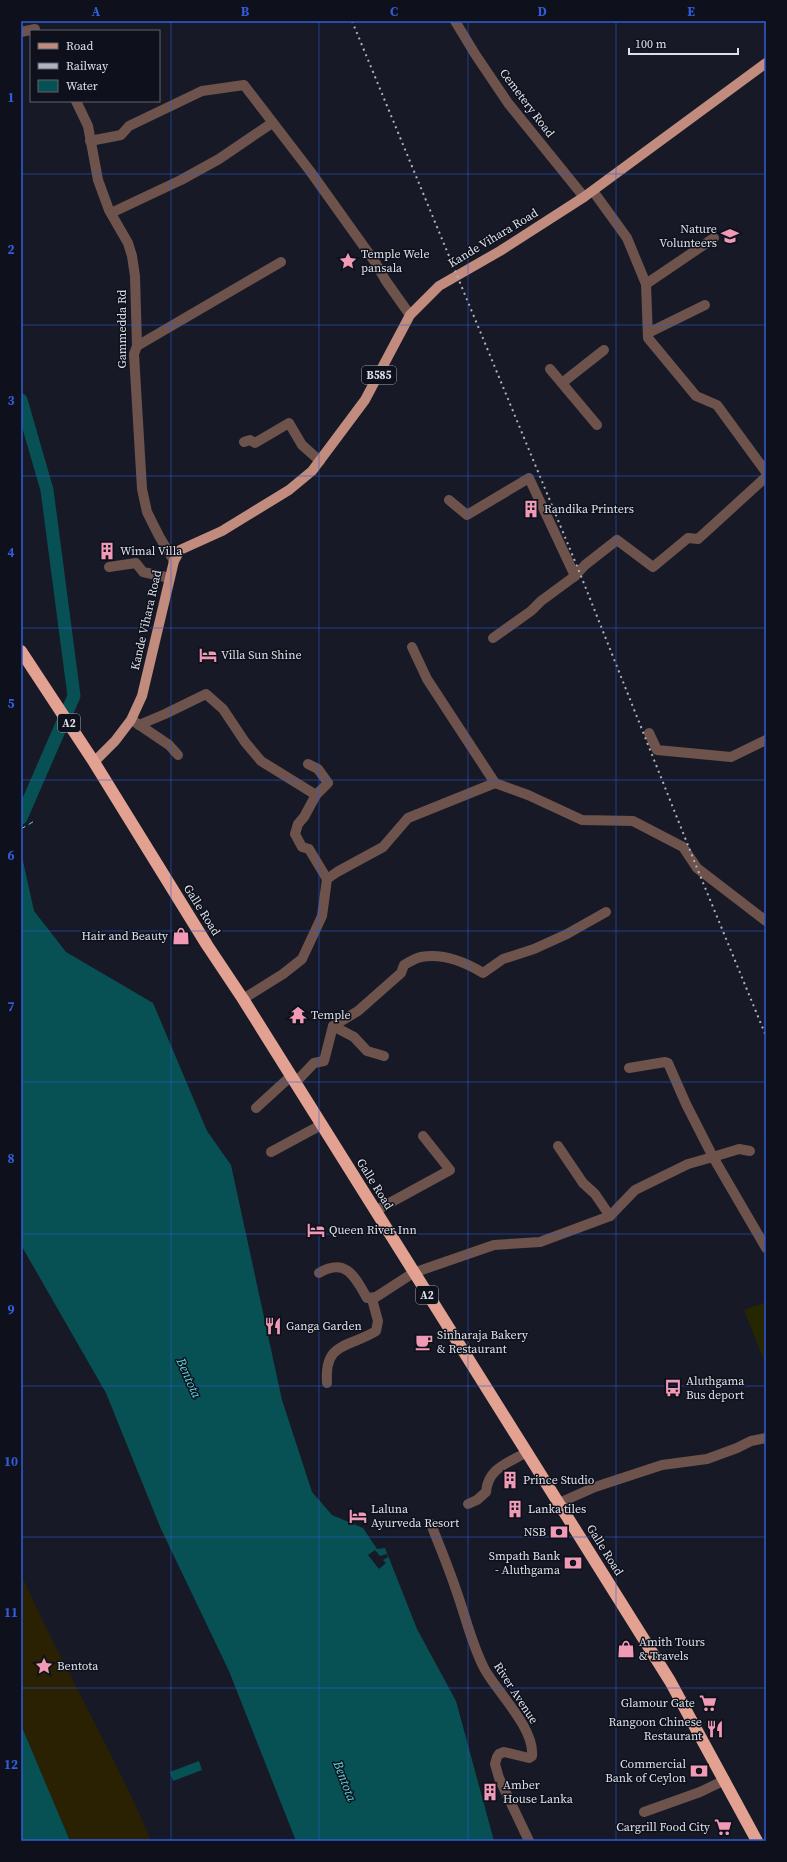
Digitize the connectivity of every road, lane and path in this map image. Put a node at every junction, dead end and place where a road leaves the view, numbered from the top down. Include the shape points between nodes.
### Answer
1 (455, 21) edge
2 (35, 27) edge
3 (21, 32) edge
4 (766, 63) edge
5 (76, 102) edge
6 (272, 123) junction
7 (90, 140) junction
8 (588, 194) junction
9 (111, 213) junction
10 (714, 238) dead end
11 (281, 262) dead end
12 (646, 284) junction
13 (705, 305) dead end
14 (410, 315) junction
15 (648, 333) junction
16 (137, 346) junction
17 (604, 350) dead end
18 (550, 369) dead end
19 (562, 383) junction
20 (597, 425) dead end
21 (244, 442) dead end
22 (320, 461) junction
23 (766, 472) edge
24 (766, 477) edge
25 (449, 500) dead end
26 (174, 561) junction
27 (109, 566) dead end
28 (575, 576) junction
29 (170, 578) junction
30 (493, 638) dead end
31 (412, 647) dead end
32 (21, 651) edge
33 (135, 722) junction
34 (649, 733) dead end
35 (766, 740) edge
36 (178, 755) dead end
37 (91, 758) junction
38 (308, 764) dead end
39 (495, 783) junction
40 (316, 794) junction
41 (327, 879) junction
42 (606, 912) dead end
43 (766, 921) edge
44 (243, 999) junction
45 (333, 1026) junction
46 (384, 1056) dead end
47 (629, 1068) dead end
48 (293, 1080) junction
49 (256, 1108) dead end
50 (321, 1124) junction
51 (423, 1136) dead end
52 (558, 1146) dead end
53 (750, 1151) dead end
54 (271, 1152) dead end
55 (713, 1157) junction
56 (375, 1211) junction
57 (610, 1216) junction
58 (766, 1248) edge
59 (319, 1273) dead end
60 (413, 1273) junction
61 (372, 1299) junction
62 (327, 1383) dead end
63 (766, 1438) edge
64 (527, 1452) junction
65 (559, 1503) junction
66 (468, 1504) dead end
67 (431, 1524) dead end
68 (725, 1780) junction
69 (644, 1812) dead end
70 (529, 1841) edge
71 (757, 1841) edge

1 - 8 street, Cemetery Road via 508,103
2 - 3 street
4 - 8 main road, Kande Vihara Road / B585
5 - 7 street, Gammedda Rd via 88,126
6 - 7 street via 244,85 202,91 129,126 121,135
6 - 9 street via 181,180
6 - 14 street via 314,177
7 - 9 street, Gammedda Rd via 98,180
8 - 12 street, Cemetery Road via 624,234
8 - 14 main road, Kande Vihara Road / B585 via 500,251 438,286
9 - 16 street, Gammedda Rd via 128,243 132,256
10 - 12 street
11 - 16 street
12 - 15 street
13 - 15 street
14 - 22 main road, Kande Vihara Road / B585 via 365,400
15 - 23 street via 648,338 696,396 717,404
16 - 26 street, Gammedda Rd via 134,354 142,489 147,512
17 - 19 street
18 - 19 street
19 - 20 street
21 - 22 street via 250,440 255,443 289,423 302,445
22 - 26 main road, Kande Vihara Road / B585 via 289,490 222,531 180,550
24 - 28 street via 698,539 688,538 653,567 617,540
25 - 28 street via 467,515 529,478
26 - 29 main road, Kande Vihara Road / B585
27 - 29 street via 136,562 143,572
28 - 30 street
29 - 33 main road, Kande Vihara Road / B585
31 - 39 street via 427,679
32 - 37 highway, Galle Road / A2
33 - 36 street via 169,745
33 - 37 main road, Kande Vihara Road / B585 via 115,741
33 - 40 street via 165,714 206,694 222,708 244,742 261,761
34 - 35 street via 657,750 731,757
37 - 44 highway, Galle Road / A2
38 - 40 street via 318,769 328,783
39 - 41 street via 408,818 383,847
39 - 43 street via 582,820 633,821 683,847 697,868
40 - 41 street via 294,834 302,847 309,849
41 - 44 street via 322,916 302,959
42 - 45 street via 567,934 503,959 482,973 466,963 452,959 420,957 404,965 401,973 358,1011
44 - 48 highway, Galle Road / A2
45 - 46 street via 354,1037 367,1051
45 - 48 street via 324,1061 314,1063
47 - 55 street via 668,1063
48 - 49 street
48 - 50 highway, Galle Road / A2
50 - 54 street
50 - 56 highway, Galle Road / A2
51 - 56 street via 450,1170
52 - 57 street
53 - 55 street via 739,1149
55 - 57 street via 688,1164 635,1190
55 - 58 street
56 - 60 highway, Galle Road / A2
57 - 60 street via 540,1242 494,1245
59 - 61 street via 334,1266 342,1266 351,1274 367,1298
60 - 61 street
60 - 64 highway, Galle Road / A2
61 - 62 street via 378,1321 376,1331 336,1350 326,1369
63 - 65 street via 751,1441 707,1459 662,1464 595,1487
64 - 65 highway, Galle Road / A2
64 - 66 street via 493,1472 486,1492
65 - 68 highway, Galle Road / A2 via 670,1681
67 - 70 street, River Avenue via 484,1669 512,1708 529,1740 532,1756 529,1758 504,1752 499,1754 495,1764
68 - 69 street
68 - 71 highway, Galle Road / A2

